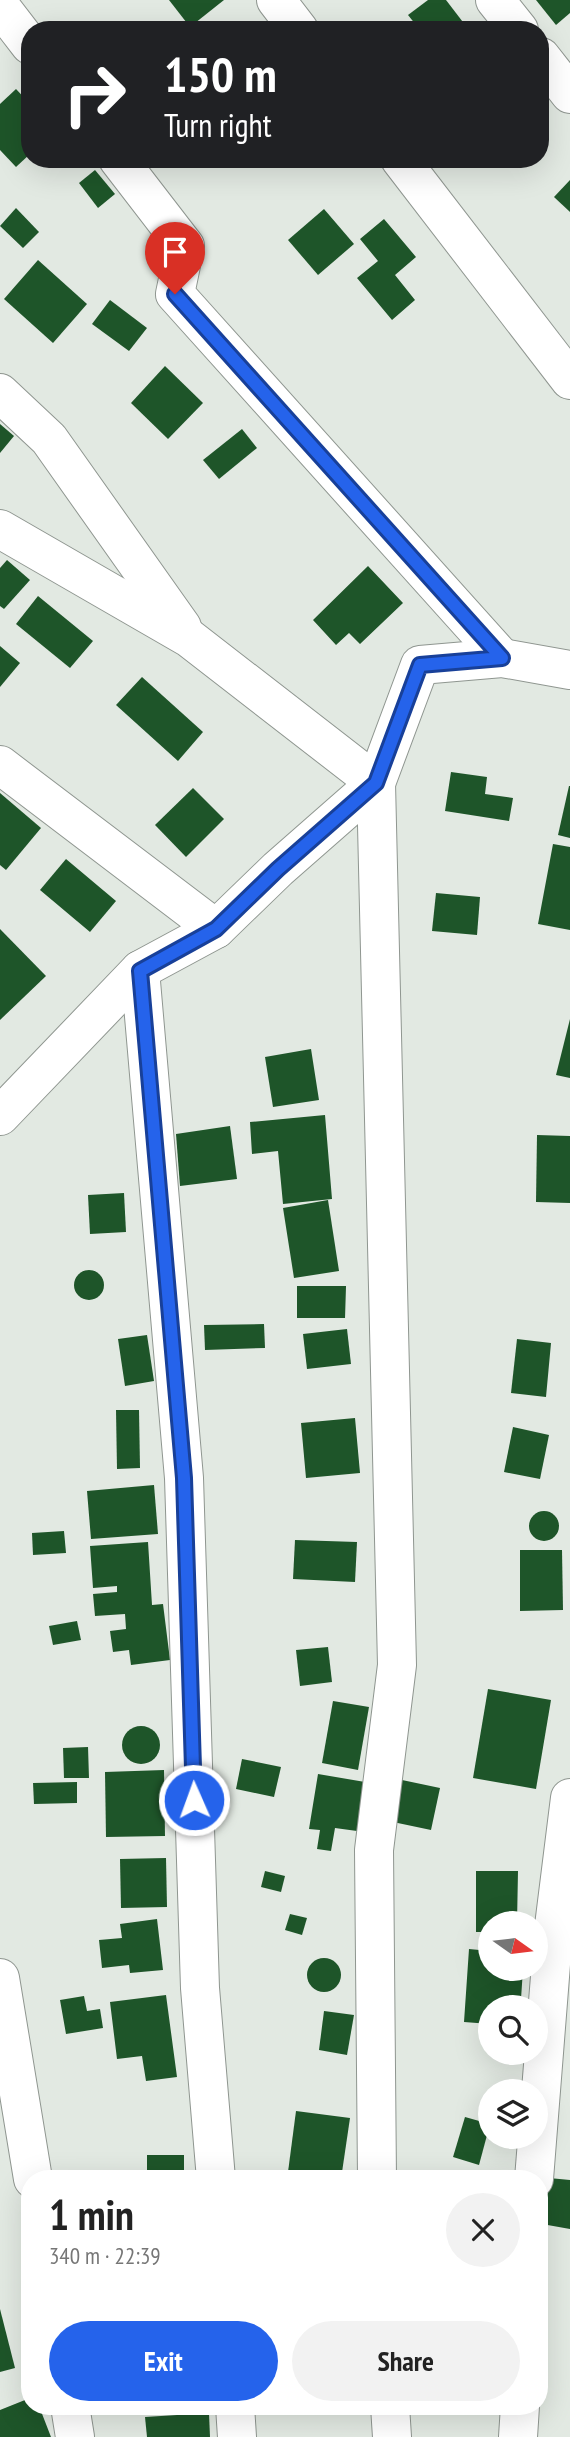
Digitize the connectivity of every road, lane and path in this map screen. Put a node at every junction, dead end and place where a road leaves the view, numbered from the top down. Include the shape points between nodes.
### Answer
1 (276, 0) edge
2 (495, 0) edge
3 (0, 6) edge
4 (292, 21) edge
5 (512, 21) edge
6 (21, 33) edge
7 (549, 67) edge
8 (570, 94) edge
9 (125, 168) edge
10 (407, 168) edge
11 (570, 380) edge
12 (0, 393) edge
13 (0, 529) edge
14 (189, 638) junction
15 (502, 658) junction
16 (570, 670) edge
17 (0, 765) edge
18 (376, 783) junction
19 (216, 929) junction
20 (140, 971) junction
21 (0, 1116) edge
22 (570, 1798) edge
23 (0, 1978) edge
24 (32, 2170) edge
25 (215, 2170) edge
26 (377, 2170) edge
27 (535, 2170) edge
28 (71, 2415) edge
29 (236, 2415) edge
30 (391, 2415) edge
31 (519, 2415) edge
32 (75, 2437) edge
33 (237, 2437) edge
34 (392, 2437) edge
35 (518, 2437) edge

1 - 4 street
2 - 5 street
3 - 6 street
7 - 8 street
9 - 15 street via 185,246 175,294
10 - 11 street
12 - 14 street via 48,439
13 - 14 street
14 - 18 street
15 - 16 street
15 - 18 street via 420,665
17 - 19 street
18 - 19 street
18 - 26 street via 397,1665 374,1850
19 - 20 street
20 - 21 street
20 - 25 street via 184,1478 200,1989
22 - 27 street via 554,1926
23 - 24 street
28 - 32 street
29 - 33 street
30 - 34 street
31 - 35 street

